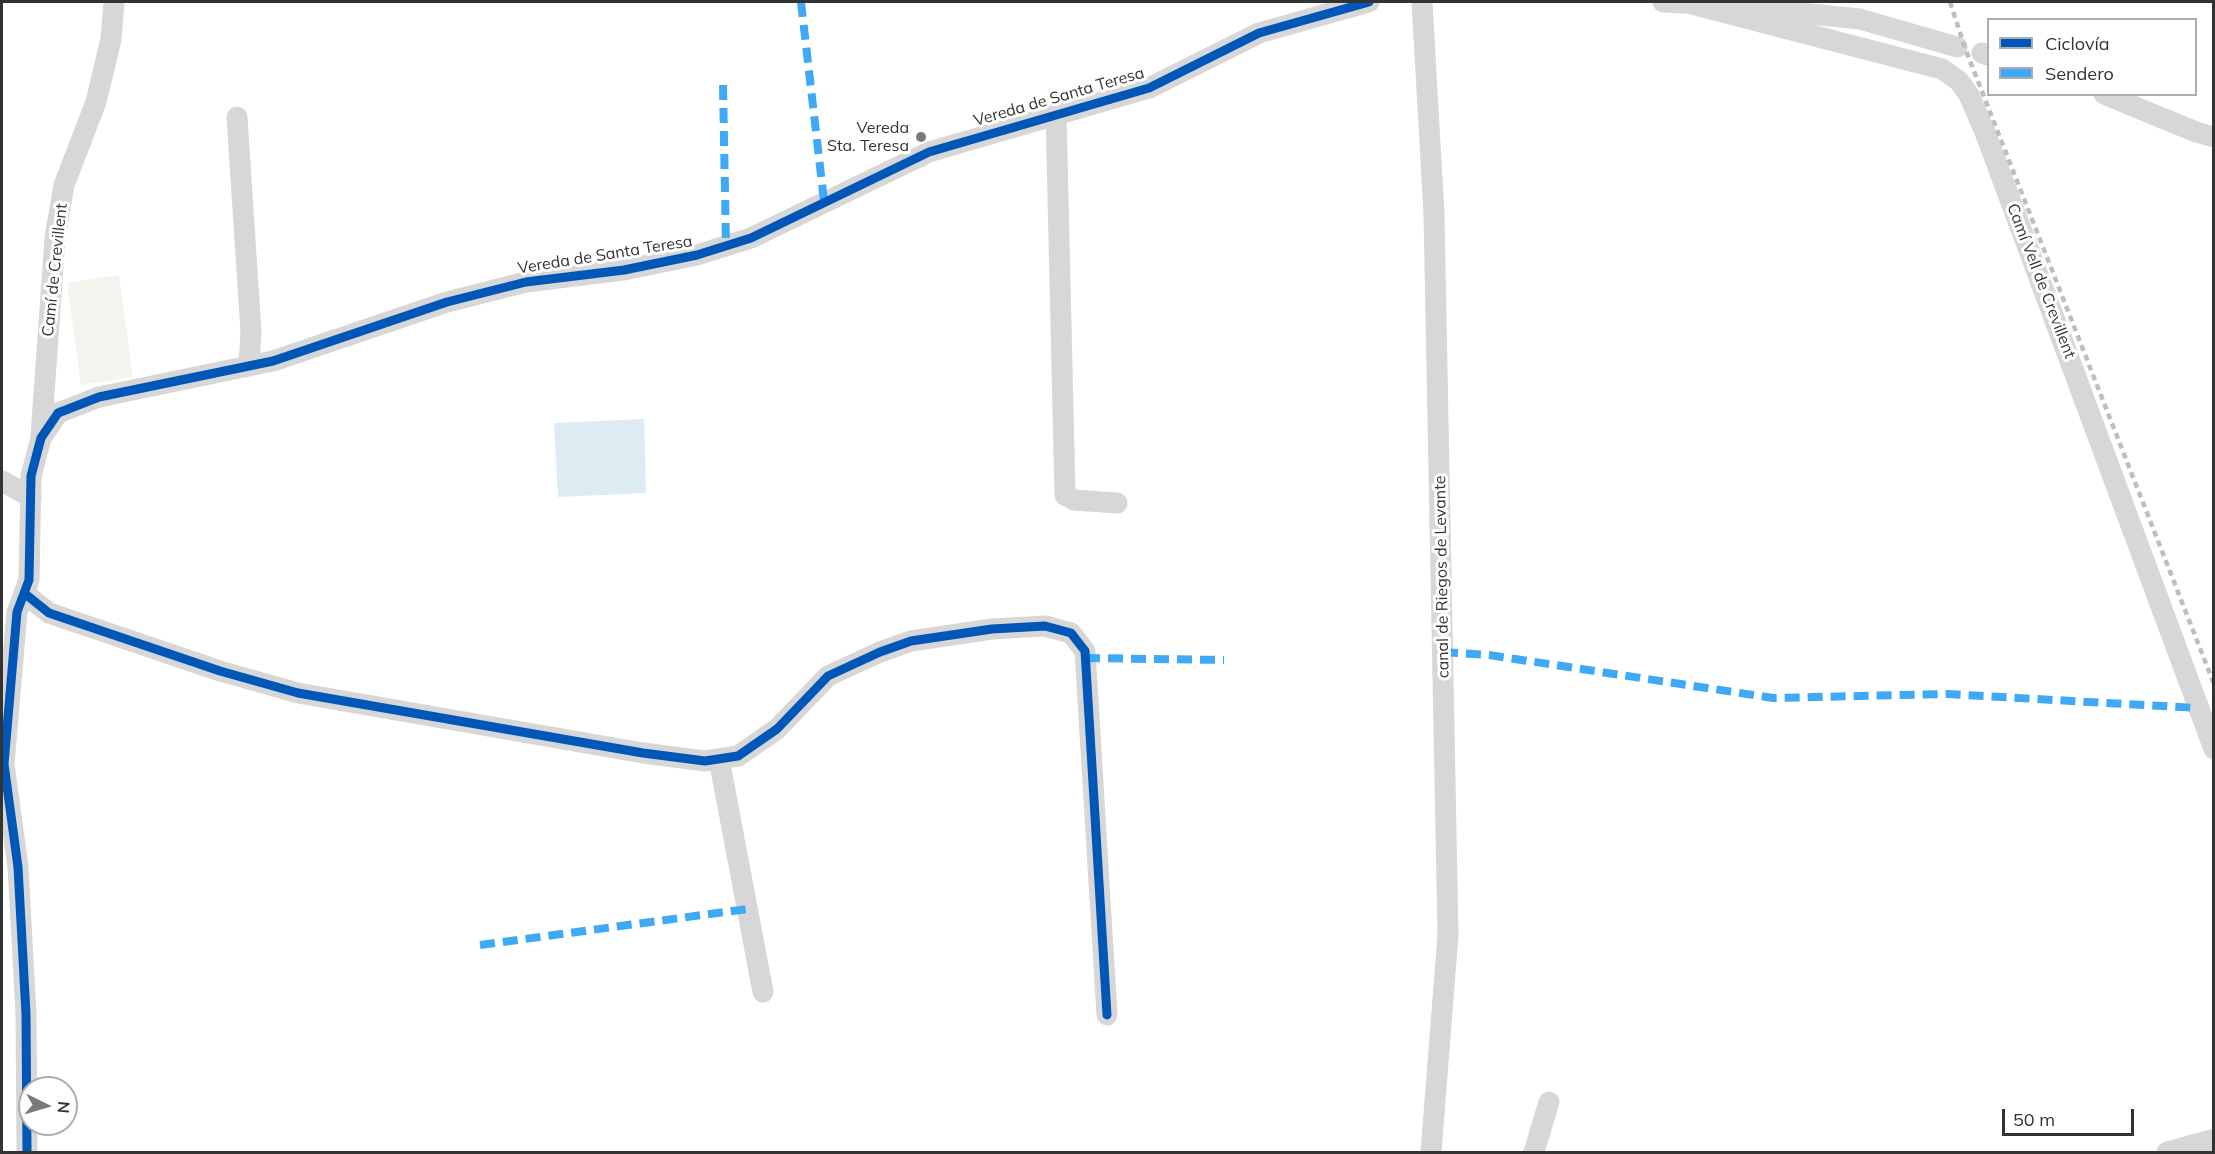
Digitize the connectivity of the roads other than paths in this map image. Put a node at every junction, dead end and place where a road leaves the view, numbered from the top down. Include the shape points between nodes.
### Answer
1 (114, 2) edge
2 (1369, 2) edge
3 (1422, 2) edge
4 (1663, 2) edge
5 (1688, 3) junction
6 (1957, 47) dead end
7 (2109, 96) edge
8 (1056, 113) junction
9 (237, 117) dead end
10 (2214, 136) edge
11 (249, 365) junction
12 (41, 438) junction
13 (2, 481) edge
14 (31, 497) junction
15 (1117, 503) dead end
16 (14, 604) edge
17 (2214, 749) edge
18 (719, 759) junction
19 (3, 765) edge
20 (763, 992) dead end
21 (1107, 1015) dead end
22 (1549, 1102) dead end
23 (2214, 1140) edge
24 (27, 1152) edge
25 (1431, 1152) edge
26 (1534, 1152) edge
27 (2167, 1152) edge

1 - 12 street, Camí de Crevillent via 111,39 96,102 64,185 55,238
2 - 8 street, Vereda de Santa Teresa via 1259,33 1149,88
3 - 25 street, canal de Riegos de Levante via 1434,214 1448,912
4 - 5 street
5 - 6 street via 1860,19
5 - 17 street, Camí Vell de Crevillent via 1942,69 1959,81 1985,132
7 - 10 street
8 - 11 street, Vereda de Santa Teresa via 930,152 751,238 697,255 624,270 526,282 447,302 273,362
8 - 15 street via 1065,495 1074,500
9 - 11 street via 251,332
11 - 12 street, Vereda de Santa Teresa via 99,397 58,413
12 - 14 street, Vereda de Santa Teresa via 31,476
13 - 14 street
14 - 16 street, Vereda de Santa Teresa via 29,580
16 - 18 street via 298,693 643,753 705,761
16 - 19 street, Vereda de Santa Teresa
18 - 20 street
18 - 21 street via 738,756 777,729 828,676 880,652 911,641 992,629 1045,626 1071,633 1085,651
19 - 24 street, Vereda de Santa Teresa via 19,889 26,1014
22 - 26 street
23 - 27 street

